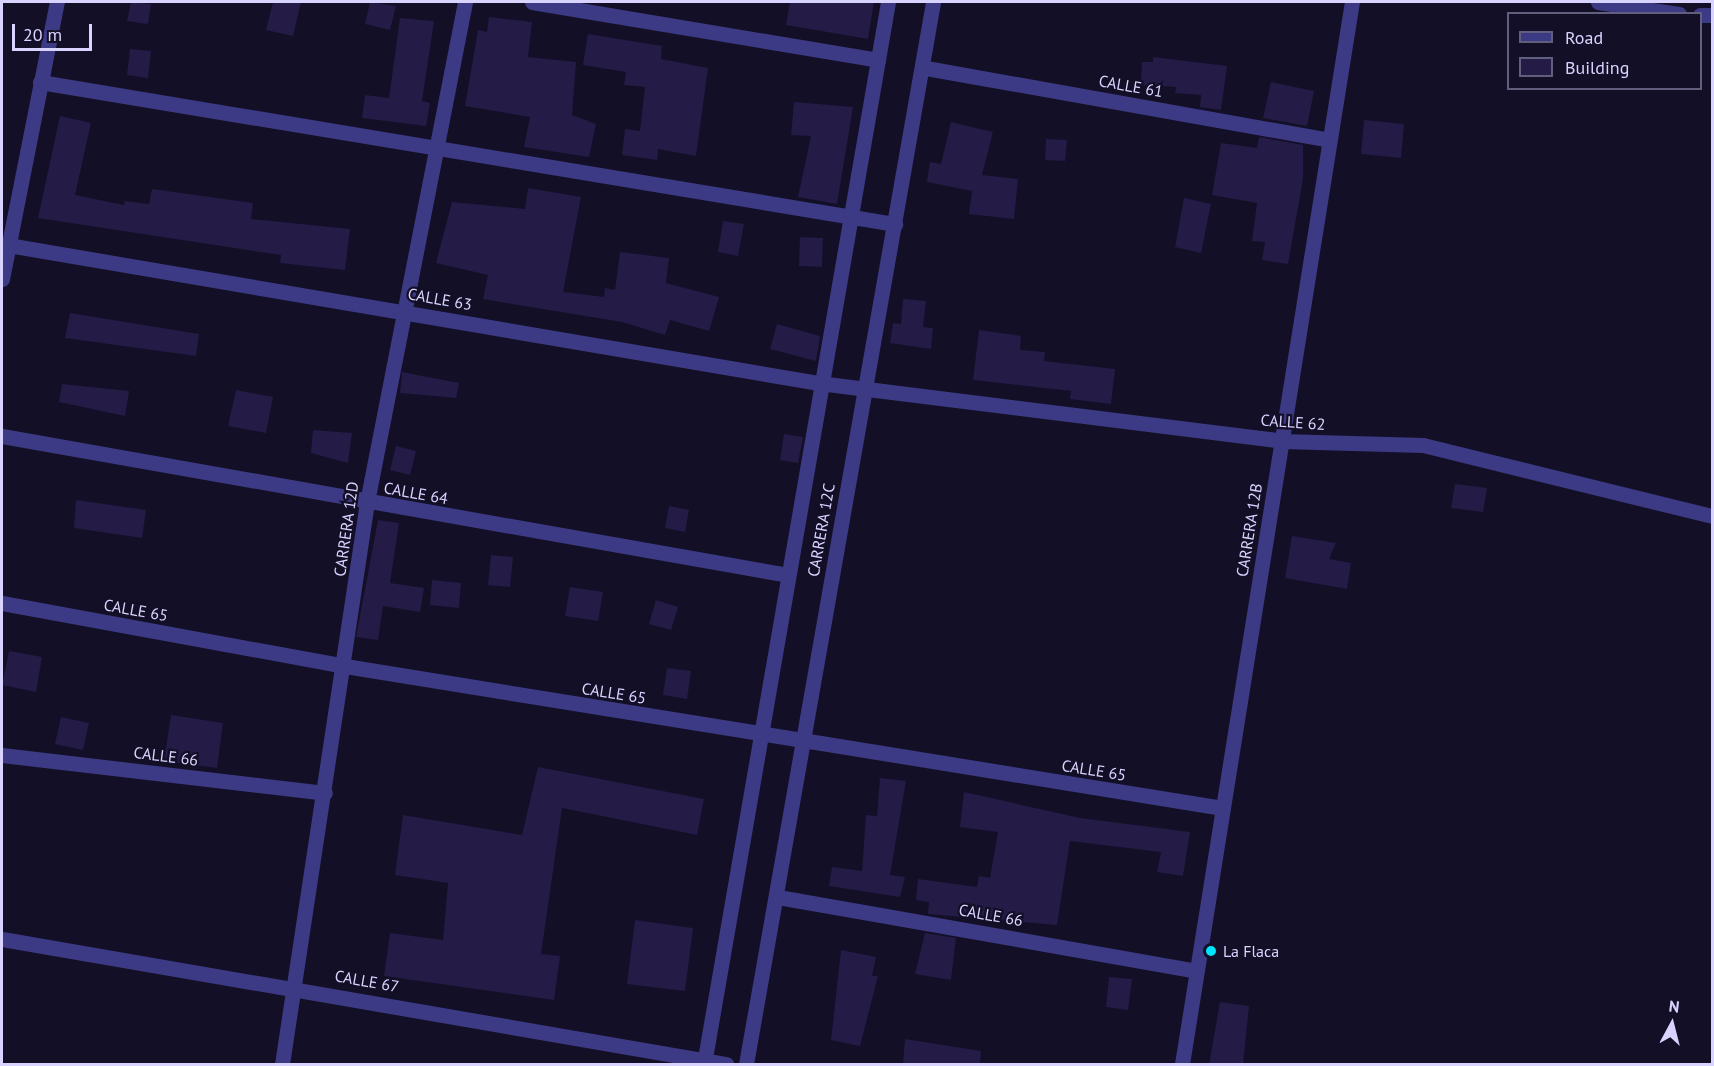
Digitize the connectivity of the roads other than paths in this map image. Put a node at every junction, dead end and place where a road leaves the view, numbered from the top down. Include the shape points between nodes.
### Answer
1 (57, 2) edge
2 (465, 2) edge
3 (532, 2) edge
4 (888, 2) edge
5 (933, 2) edge
6 (1353, 2) edge
7 (1598, 2) edge
8 (1666, 12) edge
9 (878, 60) junction
10 (926, 68) junction
11 (40, 82) junction
12 (1330, 140) junction
13 (440, 149) junction
14 (852, 218) junction
15 (895, 224) junction
16 (5, 244) edge
17 (2, 279) edge
18 (403, 311) junction
19 (819, 383) junction
20 (865, 390) junction
21 (2, 436) edge
22 (1282, 441) junction
23 (367, 502) junction
24 (1713, 516) edge
25 (788, 575) junction
26 (2, 603) edge
27 (345, 666) junction
28 (757, 735) junction
29 (801, 742) junction
30 (2, 755) edge
31 (325, 794) junction
32 (1223, 808) junction
33 (778, 897) junction
34 (2, 939) edge
35 (1197, 971) junction
36 (296, 986) junction
37 (704, 1063) edge
38 (282, 1065) edge
39 (726, 1065) edge
40 (746, 1065) edge
41 (1182, 1065) edge

1 - 11 street
2 - 13 street, CARRERA 12D
3 - 9 street
4 - 9 street, CARRERA 12C
5 - 10 street, CARRERA 12C
6 - 12 street, CARRERA 12B
7 - 8 street
9 - 14 street, CARRERA 12C
10 - 12 street, CALLE 61
10 - 15 street, CARRERA 12C
11 - 13 street
11 - 16 street
12 - 22 street, CARRERA 12B
13 - 14 street
13 - 18 street, CARRERA 12D
14 - 15 street
14 - 19 street, CARRERA 12C
15 - 20 street, CARRERA 12C
16 - 17 street
16 - 18 street, CALLE 63
18 - 19 street, CALLE 63
18 - 23 street, CARRERA 12D
19 - 20 street, CALLE 63
19 - 25 street, CARRERA 12C
20 - 22 street, CALLE 62
20 - 29 street, CARRERA 12C
21 - 23 street, CALLE 64
22 - 24 street, CALLE 62 via 1423,445
22 - 32 street, CARRERA 12B
23 - 25 street, CALLE 64
23 - 27 street, CARRERA 12D
25 - 28 street, CARRERA 12C
26 - 27 street, CALLE 65
27 - 28 street, CALLE 65
27 - 31 street, CARRERA 12D
28 - 29 street, CALLE 65
28 - 37 street, CARRERA 12C
29 - 32 street, CALLE 65
29 - 33 street, CARRERA 12C
30 - 31 street, CALLE 66
31 - 36 street, CARRERA 12D
32 - 35 street, CARRERA 12B
33 - 35 street, CALLE 66
33 - 40 street, CARRERA 12C
34 - 36 street, CALLE 67
35 - 41 street, CARRERA 12B
36 - 37 street, CALLE 67
36 - 38 street, CARRERA 12D
37 - 39 street, CALLE 67

